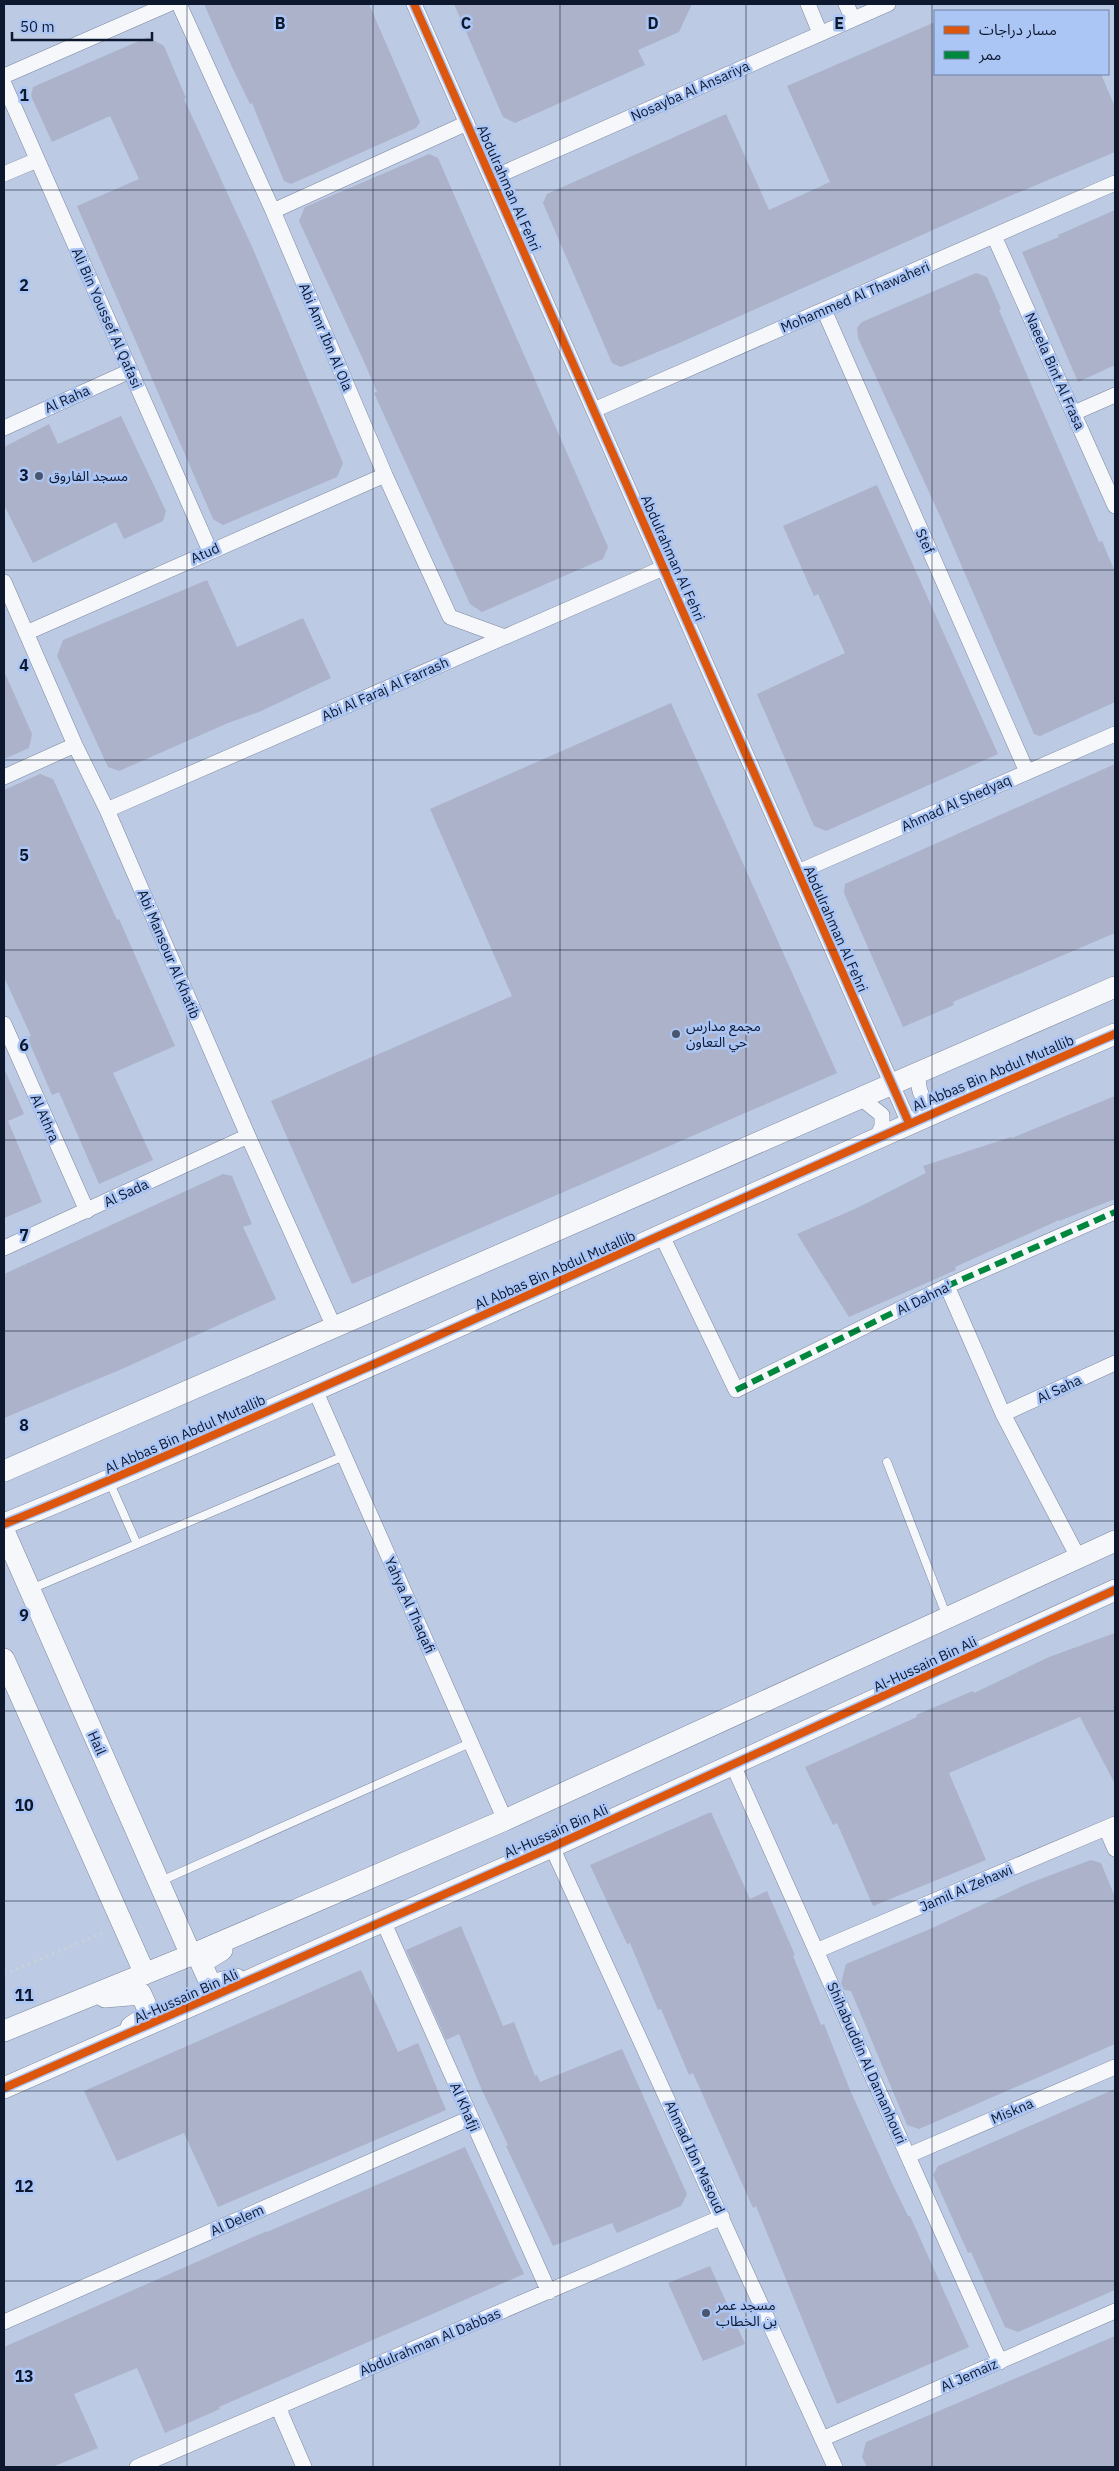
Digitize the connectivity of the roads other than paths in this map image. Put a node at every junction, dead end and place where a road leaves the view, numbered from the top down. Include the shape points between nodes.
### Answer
1 (169, 4) edge
2 (179, 4) edge
3 (414, 4) edge
4 (808, 4) edge
5 (846, 4) edge
6 (888, 4) edge
7 (853, 19) junction
8 (820, 33) junction
9 (4, 76) edge
10 (4, 84) edge
11 (467, 124) junction
12 (37, 160) junction
13 (4, 174) edge
14 (492, 178) junction
15 (1115, 183) edge
16 (273, 211) junction
17 (994, 236) junction
18 (824, 310) junction
19 (130, 371) junction
20 (1115, 395) edge
21 (594, 410) junction
22 (1074, 412) junction
23 (4, 428) edge
24 (384, 475) junction
25 (1115, 506) edge
26 (210, 551) junction
27 (663, 568) junction
28 (4, 582) edge
29 (26, 633) junction
30 (505, 637) junction
31 (1115, 734) edge
32 (75, 745) junction
33 (1027, 772) junction
34 (4, 777) edge
35 (107, 810) junction
36 (798, 872) junction
37 (1115, 988) edge
38 (4, 1024) edge
39 (1115, 1034) edge
40 (918, 1075) junction
41 (892, 1086) junction
42 (862, 1099) junction
43 (937, 1111) junction
44 (909, 1123) junction
45 (248, 1136) junction
46 (877, 1137) junction
47 (87, 1211) junction
48 (1115, 1212) edge
49 (662, 1236) junction
50 (4, 1248) edge
51 (946, 1286) junction
52 (334, 1327) junction
53 (1115, 1363) edge
54 (315, 1390) junction
55 (1004, 1414) junction
56 (344, 1456) junction
57 (887, 1462) dead end
58 (4, 1471) edge
59 (109, 1482) junction
60 (4, 1524) edge
61 (4, 1531) edge
62 (1115, 1541) edge
63 (137, 1544) junction
64 (1078, 1557) junction
65 (29, 1589) junction
66 (1115, 1590) edge
67 (947, 1617) junction
68 (4, 1659) edge
69 (470, 1743) junction
70 (733, 1765) junction
71 (505, 1820) junction
72 (1111, 1826) edge
73 (552, 1847) junction
74 (1115, 1849) edge
75 (159, 1881) junction
76 (383, 1921) junction
77 (257, 1926) junction
78 (816, 1951) junction
79 (192, 1955) junction
80 (275, 1970) junction
81 (145, 1974) junction
82 (80, 1999) junction
83 (4, 2031) edge
84 (106, 2044) junction
85 (1115, 2067) edge
86 (4, 2088) edge
87 (470, 2118) junction
88 (909, 2155) junction
89 (722, 2217) junction
90 (549, 2292) junction
91 (1115, 2311) edge
92 (4, 2322) edge
93 (1000, 2362) junction
94 (278, 2407) junction
95 (822, 2439) junction
96 (137, 2467) edge
97 (304, 2467) edge
98 (835, 2467) edge

1 - 9 street
2 - 16 street, Abi Amr Ibn Al Ola
3 - 11 street, Abdulrahman Al Fehri
4 - 8 street
5 - 7 street
6 - 7 street, Nosayba Al Ansariya
7 - 8 street, Nosayba Al Ansariya
8 - 14 street, Nosayba Al Ansariya
10 - 12 street, Ali Bin Youssef Al Qafasi
11 - 14 street, Abdulrahman Al Fehri
11 - 16 street
12 - 13 street
12 - 19 street, Ali Bin Youssef Al Qafasi
14 - 21 street, Abdulrahman Al Fehri
15 - 17 street, Mohammed Al Thawaheri
16 - 24 street, Abi Amr Ibn Al Ola
17 - 18 street, Mohammed Al Thawaheri
17 - 22 street, Naeela Bint Al Frasa
18 - 21 street, Mohammed Al Thawaheri
18 - 33 street, Stef
19 - 23 street, Al Raha
19 - 26 street, Ali Bin Youssef Al Qafasi
20 - 22 street
21 - 27 street, Abdulrahman Al Fehri
22 - 25 street, Naeela Bint Al Frasa
24 - 26 street, Atud
24 - 30 street, Abi Amr Ibn Al Ola via 450,617
26 - 29 street, Atud
27 - 30 street, Abi Al Faraj Al Farrash
27 - 36 street, Abdulrahman Al Fehri
28 - 29 street, Abi Mansour Al Khatib
29 - 32 street, Abi Mansour Al Khatib
30 - 35 street, Abi Al Faraj Al Farrash
31 - 33 street, Ahmad Al Shedyaq
32 - 34 street
32 - 35 street, Abi Mansour Al Khatib
33 - 36 street, Ahmad Al Shedyaq
35 - 45 street, Abi Mansour Al Khatib
36 - 41 street, Abdulrahman Al Fehri
37 - 40 street, Al Abbas Bin Abdul Mutallib
38 - 47 street, Al Athra
39 - 43 street, Al Abbas Bin Abdul Mutallib
40 - 41 street, Al Abbas Bin Abdul Mutallib
40 - 43 street via 918,1089 925,1103
41 - 42 street, Al Abbas Bin Abdul Mutallib
41 - 44 street, Abdulrahman Al Fehri
42 - 46 street via 882,1115
42 - 52 street, Al Abbas Bin Abdul Mutallib
43 - 44 street, Al Abbas Bin Abdul Mutallib
44 - 46 street, Al Abbas Bin Abdul Mutallib
45 - 47 street, Al Sada
45 - 52 street, Abi Mansour Al Khatib
46 - 49 street, Al Abbas Bin Abdul Mutallib
47 - 50 street, Al Sada
48 - 51 street, Al Dahna'
49 - 51 street, Al Dahna' via 736,1390
49 - 54 street, Al Abbas Bin Abdul Mutallib
51 - 55 street
52 - 58 street, Al Abbas Bin Abdul Mutallib
53 - 55 street, Al Saha
54 - 56 street, Yahya Al Thaqafi
54 - 59 street, Al Abbas Bin Abdul Mutallib
55 - 64 street
56 - 63 lane
56 - 69 street, Yahya Al Thaqafi
57 - 67 lane
59 - 60 street, Al Abbas Bin Abdul Mutallib
59 - 63 lane
61 - 65 street, Hail
62 - 64 street
63 - 65 lane
64 - 67 street
65 - 75 street, Hail
66 - 70 street, Al-Hussain Bin Ali
67 - 71 street
68 - 81 street
69 - 71 street, Yahya Al Thaqafi
69 - 75 lane
70 - 73 street, Al-Hussain Bin Ali
70 - 78 street, Shihabuddin Al Damanhouri
71 - 77 street
72 - 74 street
72 - 78 street, Jamil Al Zehawi
73 - 76 street, Al-Hussain Bin Ali
73 - 89 street, Ahmad Ibn Masoud
75 - 79 street, Hail
76 - 80 street, Al-Hussain Bin Ali
76 - 87 street, Al Khafji
77 - 79 street
77 - 80 street via 201,1963 211,1985
78 - 88 street, Shihabuddin Al Damanhouri
79 - 81 street
80 - 84 street, Al-Hussain Bin Ali
81 - 82 street
82 - 83 street
82 - 84 street via 141,1994 150,2014
84 - 86 street, Al-Hussain Bin Ali
85 - 88 street, Miskna
87 - 90 street, Al Khafji
87 - 92 street, Al Delem
88 - 93 street, Shihabuddin Al Damanhouri
89 - 90 street, Abdulrahman Al Dabbas
89 - 95 street, Ahmad Ibn Masoud
90 - 94 street, Abdulrahman Al Dabbas
91 - 93 street, Al Jemaiz
93 - 95 street, Al Jemaiz
94 - 96 street, Abdulrahman Al Dabbas
94 - 97 street
95 - 98 street, Ahmad Ibn Masoud

